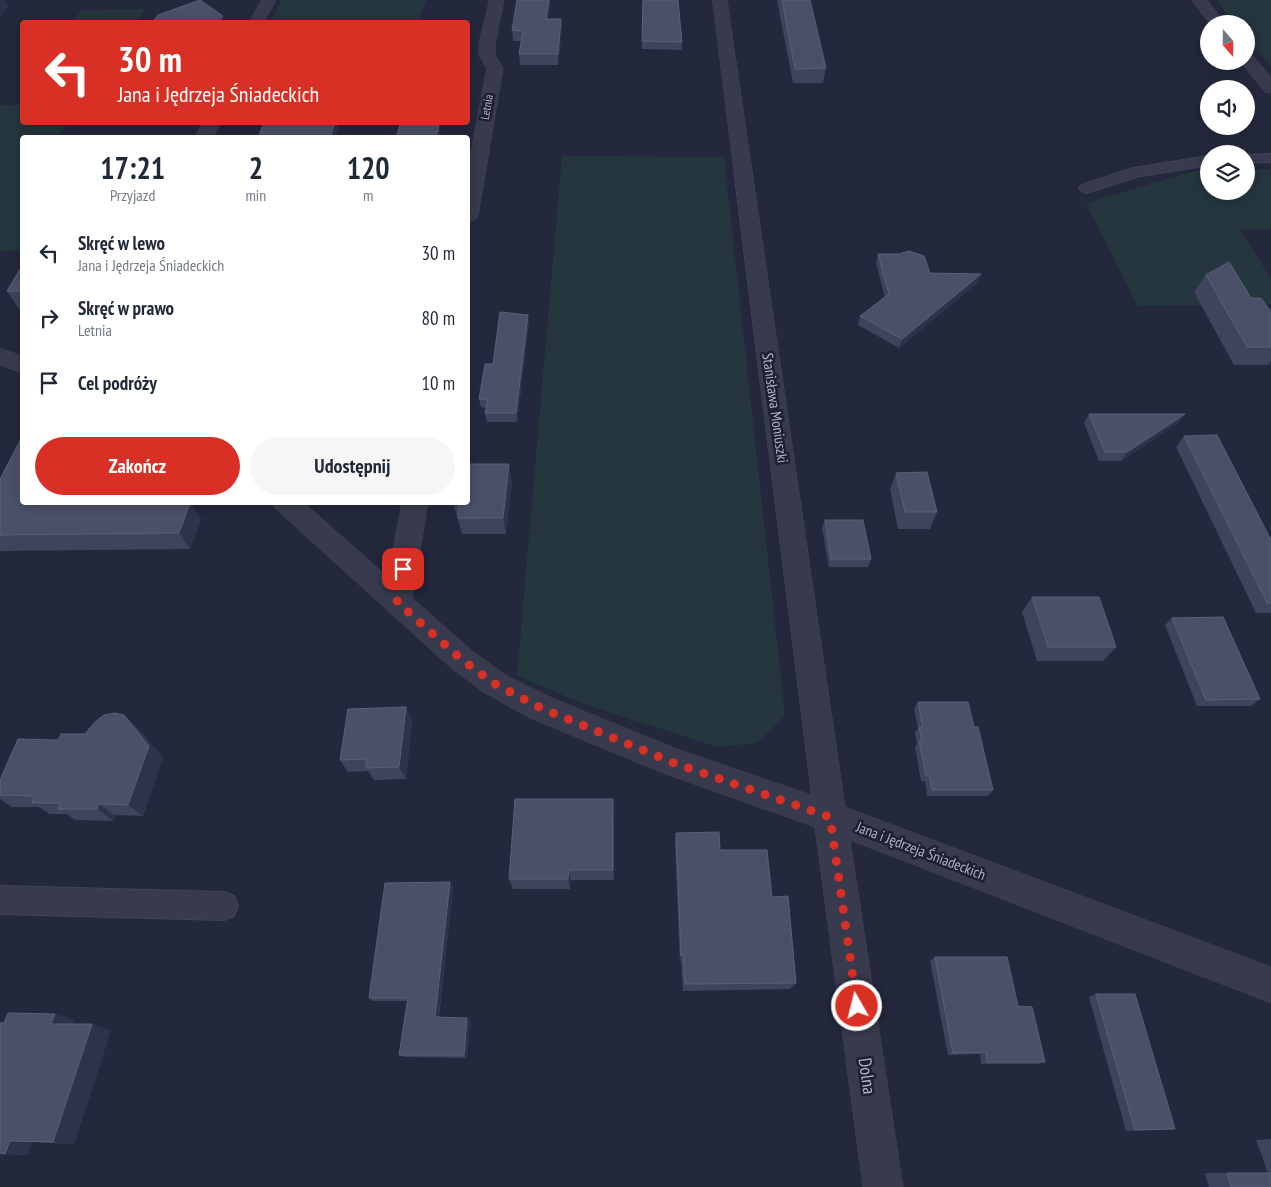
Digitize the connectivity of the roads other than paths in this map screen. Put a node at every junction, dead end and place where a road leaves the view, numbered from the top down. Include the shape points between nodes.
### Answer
1 (268, 0) edge
2 (497, 0) edge
3 (720, 0) edge
4 (1199, 0) edge
5 (1211, 15) edge
6 (258, 20) edge
7 (1255, 69) edge
8 (1271, 88) edge
9 (1271, 158) edge
10 (1255, 159) edge
11 (1200, 162) edge
12 (1087, 188) dead end
13 (470, 205) edge
14 (0, 356) edge
15 (20, 364) edge
16 (288, 505) edge
17 (414, 505) edge
18 (397, 602) junction
19 (830, 817) junction
20 (0, 900) edge
21 (224, 906) dead end
22 (1271, 985) edge
23 (883, 1187) edge

1 - 6 street
2 - 13 street, Letnia via 487,44 487,55 495,68
3 - 19 street, Stanisława Moniuszki
4 - 5 street
7 - 8 street
9 - 10 lane
11 - 12 lane via 1133,173
14 - 15 street
16 - 18 street, Jana i Jędrzeja Śniadeckich
17 - 18 street
18 - 19 street, Jana i Jędrzeja Śniadeckich via 461,659 495,684 541,708 674,763
19 - 22 street, Jana i Jędrzeja Śniadeckich
19 - 23 street, Dolna
20 - 21 lane

